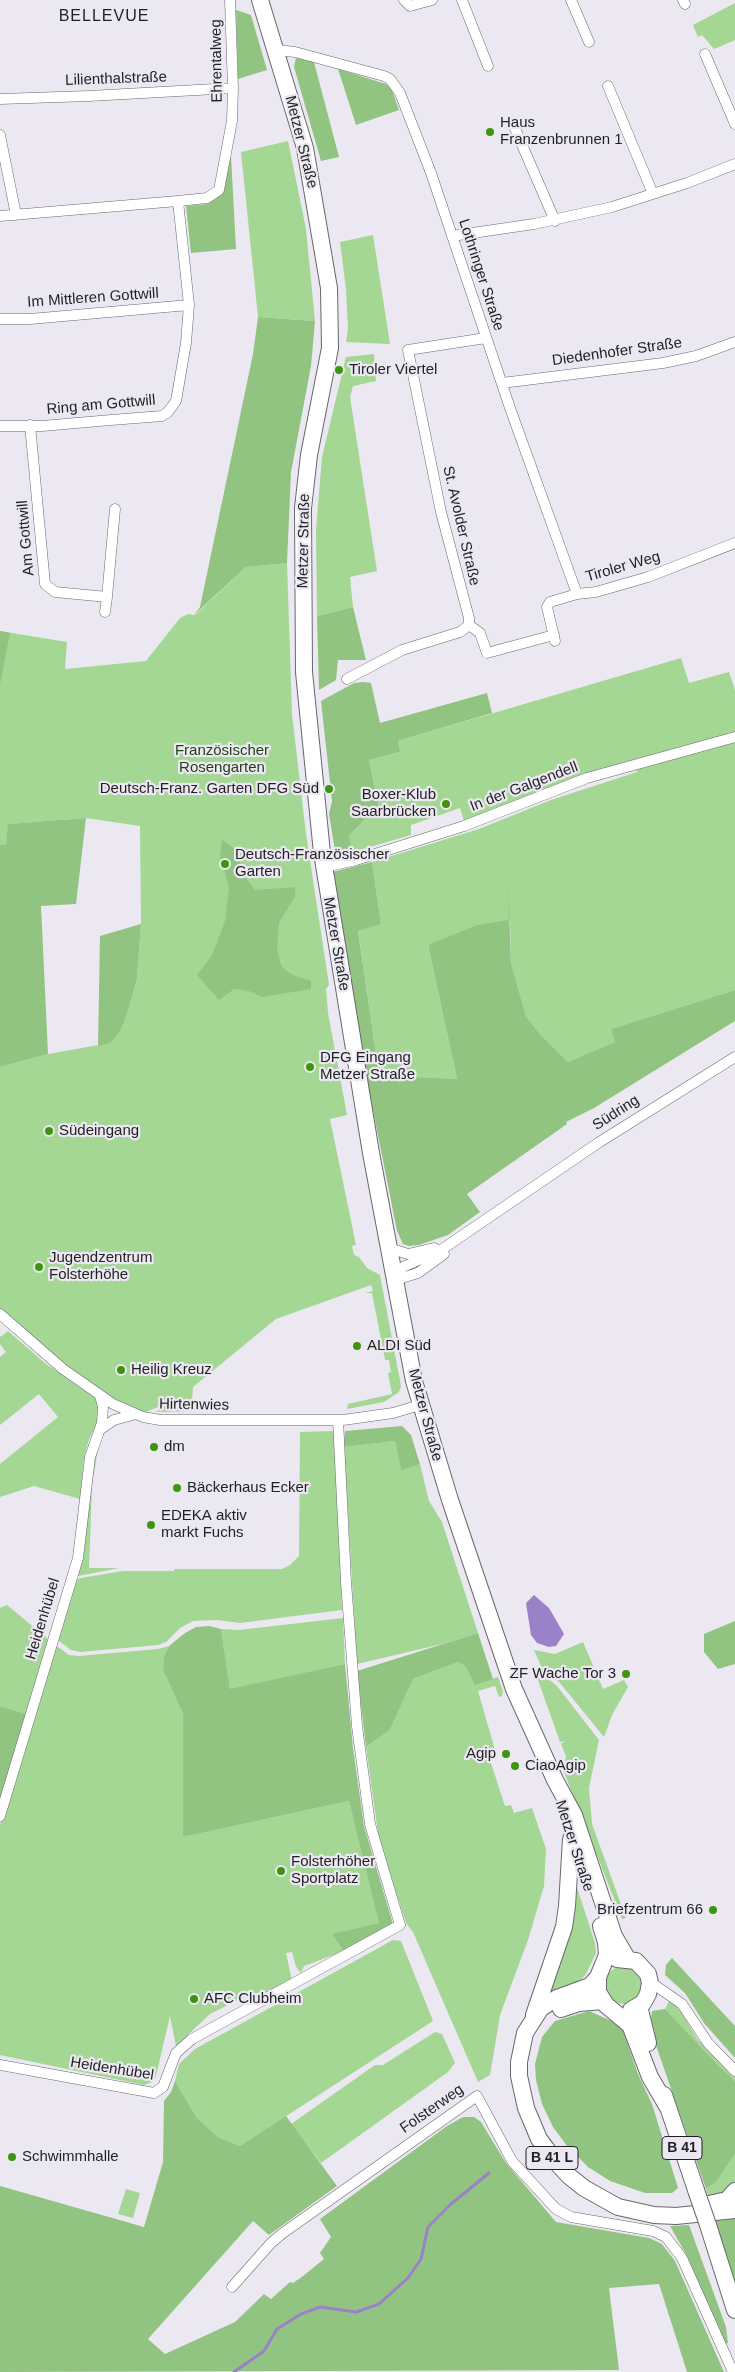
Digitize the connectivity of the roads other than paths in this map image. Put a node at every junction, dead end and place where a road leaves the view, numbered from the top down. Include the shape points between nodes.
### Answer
1 (230, 0) edge
2 (260, 0) edge
3 (404, 0) edge
4 (432, 0) edge
5 (462, 0) edge
6 (571, 0) edge
7 (589, 42) dead end
8 (276, 50) junction
9 (705, 54) dead end
10 (488, 66) dead end
11 (608, 86) dead end
12 (234, 88) junction
13 (0, 99) edge
14 (513, 124) dead end
15 (735, 124) edge
16 (0, 135) edge
17 (735, 164) edge
18 (653, 194) junction
19 (178, 201) junction
20 (16, 215) junction
21 (0, 216) edge
22 (554, 221) junction
23 (452, 236) junction
24 (189, 305) junction
25 (0, 319) edge
26 (486, 338) junction
27 (735, 342) edge
28 (502, 383) junction
29 (30, 425) junction
30 (0, 426) edge
31 (115, 508) dead end
32 (735, 543) edge
33 (578, 594) junction
34 (107, 597) junction
35 (105, 612) dead end
36 (469, 625) junction
37 (347, 679) dead end
38 (735, 737) edge
39 (324, 867) junction
40 (735, 1057) edge
41 (516, 1199) junction
42 (452, 1242) junction
43 (389, 1248) junction
44 (395, 1277) junction
45 (0, 1314) edge
46 (100, 1396) junction
47 (420, 1405) junction
48 (136, 1414) junction
49 (338, 1420) junction
50 (101, 1429) junction
51 (555, 1780) junction
52 (0, 1816) edge
53 (571, 1839) junction
54 (627, 1958) junction
55 (600, 1973) junction
56 (649, 1981) junction
57 (608, 2005) junction
58 (639, 2006) junction
59 (532, 2020) junction
60 (0, 2065) edge
61 (735, 2071) edge
62 (667, 2106) junction
63 (735, 2191) edge
64 (735, 2210) edge
65 (232, 2287) dead end
66 (735, 2310) edge
67 (734, 2371) edge

1 - 12 street, Ehrentalweg
2 - 8 main road, Metzer Straße
3 - 4 street via 410,6
5 - 10 street
6 - 7 street
8 - 23 street, Lothringer Straße via 300,53 390,79 400,93 416,132
8 - 39 main road, Metzer Straße via 307,155 330,297 329,353 308,455 302,530 304,680
9 - 15 street
11 - 18 street
12 - 13 street, Lilienthalstraße
12 - 19 street, Ehrentalweg via 232,121 219,190 207,198
14 - 22 street
16 - 20 street
17 - 18 street
18 - 22 street
19 - 20 street
19 - 24 street, Ring am Gottwill
20 - 21 street
22 - 23 street
23 - 26 street, Lothringer Straße
24 - 25 street, Im Mittleren Gottwill
24 - 29 street, Ring am Gottwill via 176,401 168,412 162,416
26 - 28 street, Lothringer Straße
26 - 36 street, St. Avolder Straße via 408,350 441,512
27 - 28 street, Diedenhofer Straße via 696,356 663,363
28 - 33 street, Lothringer Straße via 545,510
29 - 30 street, Ring am Gottwill
29 - 34 street, Am Gottwill via 45,584 55,592
31 - 34 street
32 - 33 street, Tiroler Weg via 648,577
33 - 36 street, Tiroler Weg via 550,602 547,607 554,638 487,653 480,634
34 - 35 street
36 - 37 street via 460,632 402,650
38 - 39 street, In der Galgendell via 587,778 464,826
39 - 43 main road, Metzer Straße via 370,1153
40 - 41 street, Südring
41 - 42 street, Südring
41 - 44 street, Südring via 418,1273
42 - 43 street, Südring via 413,1254
42 - 44 street, Südring via 403,1267
43 - 44 main road, Metzer Straße
44 - 47 main road, Metzer Straße
45 - 46 street, Hirtenwies via 57,1365
46 - 48 street, Hirtenwies
46 - 50 street, Heidenhübel via 103,1406
47 - 49 street, Hirtenwies via 392,1413
47 - 51 main road, Metzer Straße via 514,1689
48 - 49 street, Hirtenwies via 160,1420
48 - 50 street via 114,1420
49 - 60 street, Heidenhübel via 357,1726 370,1824 400,1925 192,2039 176,2053 164,2087 154,2093
50 - 52 street, Heidenhübel via 90,1457 78,1558
51 - 53 main road, Metzer Straße via 557,1797
51 - 54 main road, Metzer Straße via 574,1815 614,1936
53 - 55 main road, Metzer Straße via 606,1942 607,1955
53 - 59 main road via 564,1927
54 - 55 main road via 613,1960
54 - 56 main road, Metzer Straße via 643,1967
55 - 57 main road, Metzer Straße via 598,1992
55 - 59 main road, B 41 L via 590,1986 550,2002
56 - 58 main road via 648,1994
56 - 61 street via 682,2004 708,2043
57 - 58 main road via 625,2012
57 - 62 main road, B 41 via 630,2025 650,2077
57 - 63 main road, B 41 L via 578,2003 561,2009 545,2021 533,2042 529,2068 532,2091 555,2145 590,2179 633,2200 694,2206 727,2200
58 - 62 main road, B 41
59 - 64 main road, B 41 L via 521,2046 522,2092 539,2139 569,2176 600,2198 636,2212 676,2216
62 - 66 main road, B 41, bridge
65 - 67 street, Folsterweg via 277,2238 477,2096 512,2161 556,2209 572,2217 666,2236 682,2258

